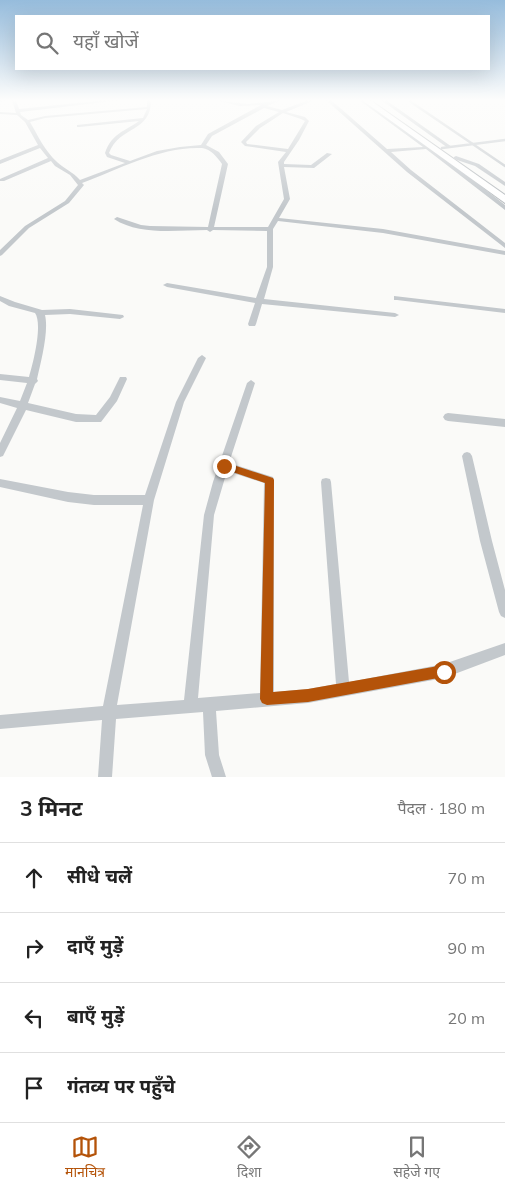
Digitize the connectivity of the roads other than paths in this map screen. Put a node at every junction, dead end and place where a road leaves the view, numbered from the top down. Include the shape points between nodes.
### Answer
1 (35, 136) edge
2 (116, 136) edge
3 (209, 136) edge
4 (248, 136) edge
5 (298, 136) edge
6 (369, 136) edge
7 (412, 136) edge
8 (413, 136) edge
9 (429, 136) edge
10 (431, 136) edge
11 (461, 136) edge
12 (505, 140) edge
13 (472, 144) junction
14 (40, 146) junction
15 (203, 146) junction
16 (428, 148) junction
17 (446, 148) junction
18 (288, 151) junction
19 (386, 151) junction
20 (329, 154) dead end
21 (456, 158) junction
22 (51, 159) junction
23 (0, 162) edge
24 (128, 162) junction
25 (280, 166) junction
26 (505, 166) edge
27 (1, 180) edge
28 (485, 181) junction
29 (80, 182) junction
30 (13, 184) dead end
31 (505, 184) edge
32 (505, 192) edge
33 (505, 200) edge
34 (505, 208) edge
35 (117, 219) dead end
36 (275, 219) junction
37 (210, 230) junction
38 (270, 230) junction
39 (505, 246) edge
40 (505, 253) edge
41 (0, 254) edge
42 (167, 286) dead end
43 (0, 298) edge
44 (397, 298) dead end
45 (259, 301) junction
46 (505, 311) edge
47 (41, 313) junction
48 (395, 315) dead end
49 (120, 317) dead end
50 (252, 324) dead end
51 (202, 358) dead end
52 (0, 377) edge
53 (123, 379) dead end
54 (34, 381) junction
55 (251, 383) dead end
56 (0, 400) edge
57 (23, 405) junction
58 (448, 417) dead end
59 (505, 423) edge
60 (0, 453) edge
61 (467, 456) dead end
62 (224, 466) junction
63 (326, 482) dead end
64 (0, 483) edge
65 (149, 500) junction
66 (505, 612) edge
67 (505, 649) edge
68 (343, 689) junction
69 (267, 699) junction
70 (209, 704) junction
71 (190, 706) junction
72 (109, 713) junction
73 (0, 722) edge
74 (105, 777) edge
75 (219, 777) edge

1 - 14 street
2 - 24 street via 107,153
3 - 15 street
4 - 18 street via 243,142 245,145
5 - 18 street
6 - 19 street
7 - 16 street
8 - 16 highway
9 - 17 highway
10 - 17 street
11 - 13 lane
12 - 13 lane
13 - 17 lane
13 - 26 lane
14 - 22 street
14 - 23 street
15 - 24 street via 164,151
15 - 37 street via 217,153 225,164
16 - 19 street
16 - 28 highway
16 - 34 street
17 - 21 highway
18 - 25 street
19 - 39 street
20 - 25 street via 312,166
21 - 28 highway
21 - 31 street via 477,165
22 - 27 street
22 - 29 street
24 - 29 street
25 - 36 street via 288,199
27 - 30 street
28 - 32 highway
28 - 33 highway
29 - 41 street via 80,187 67,202 27,227
35 - 37 street via 145,228
36 - 38 street
36 - 40 street via 382,230
37 - 38 street
38 - 45 street via 270,267
42 - 45 street
43 - 47 street
44 - 46 street
45 - 48 street
45 - 50 street
47 - 49 street via 56,310
47 - 54 street via 41,346
51 - 65 street via 180,402
52 - 54 street
53 - 57 street via 114,400 98,419 76,418
54 - 57 street
55 - 62 street
56 - 57 street
57 - 60 street
58 - 59 street
61 - 66 street
62 - 69 street via 269,480
62 - 71 street via 209,515
63 - 68 street
64 - 65 street via 76,498
65 - 72 street
67 - 68 street via 444,672
68 - 69 street
69 - 70 street
70 - 71 street
70 - 75 street via 212,755
71 - 72 street
72 - 73 street
72 - 74 street

